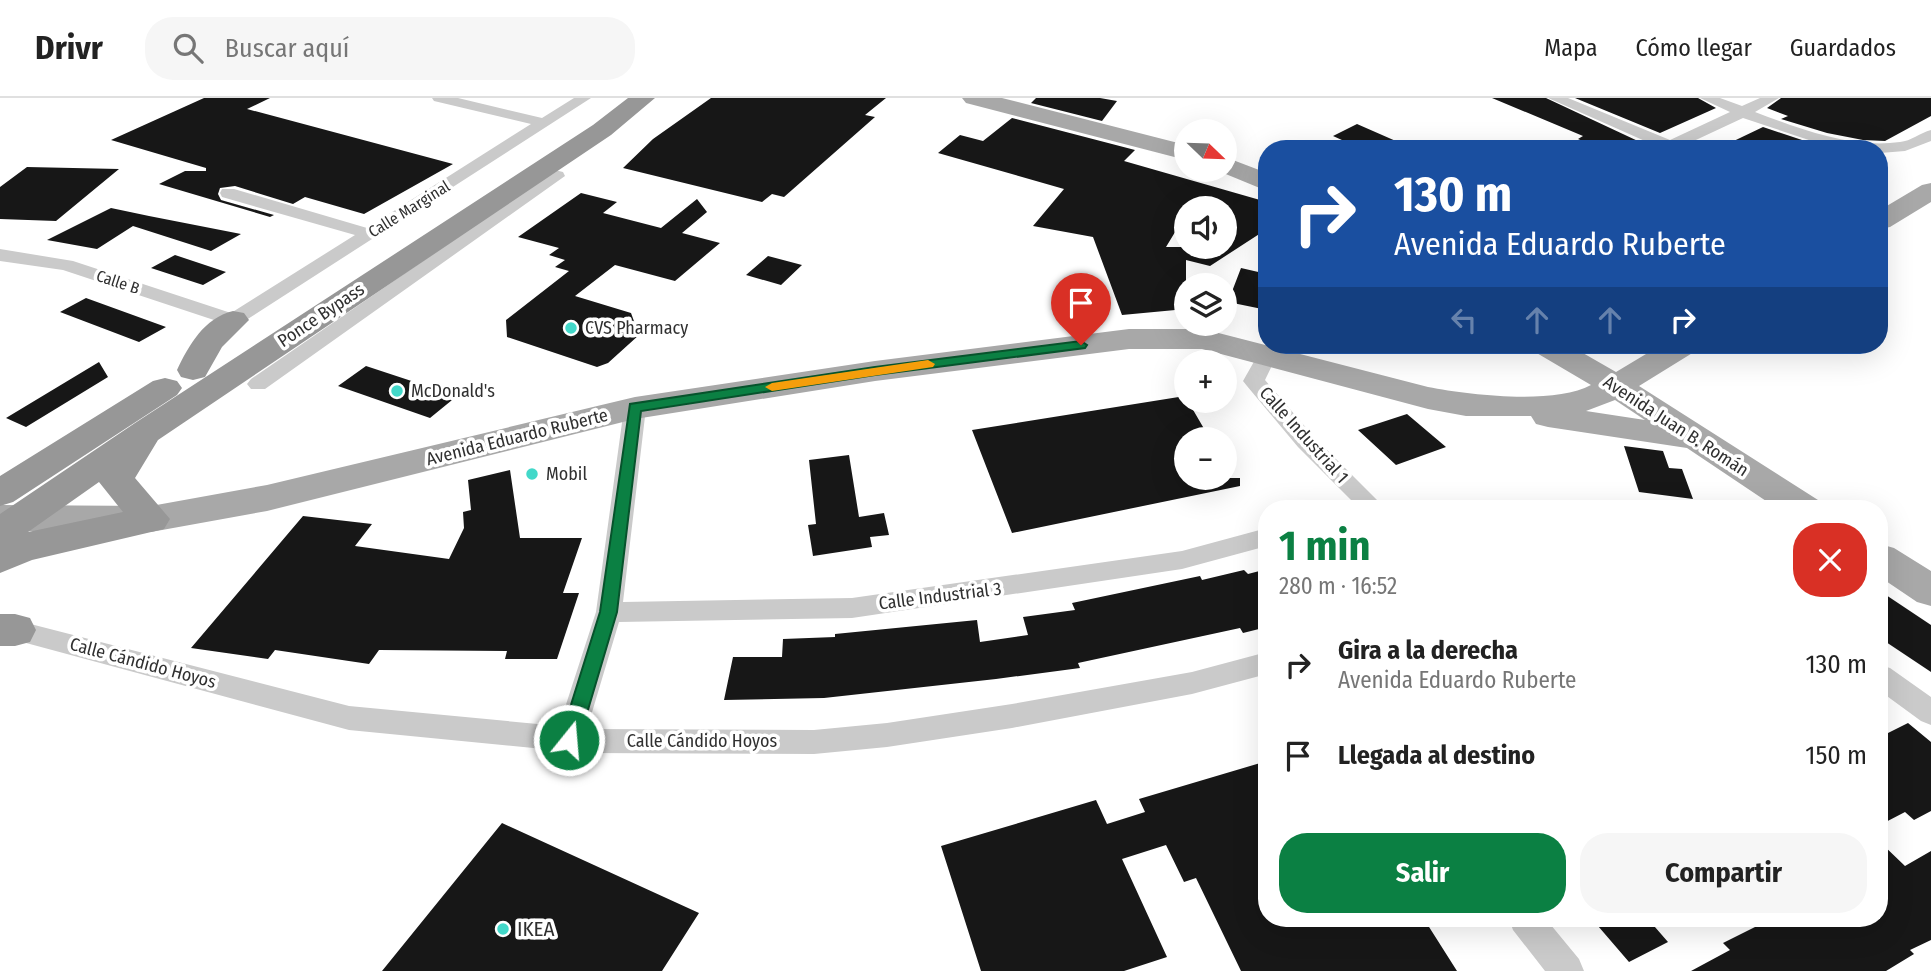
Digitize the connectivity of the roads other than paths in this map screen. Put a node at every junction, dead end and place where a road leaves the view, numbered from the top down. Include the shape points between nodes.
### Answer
1 (439, 98) edge
2 (584, 98) edge
3 (974, 98) edge
4 (1555, 98) edge
5 (1707, 98) edge
6 (1772, 98) edge
7 (633, 101) edge
8 (1742, 111) junction
9 (545, 123) junction
10 (1931, 135) edge
11 (1655, 140) edge
12 (1689, 140) edge
13 (1823, 140) edge
14 (1888, 147) edge
15 (1174, 150) edge
16 (1237, 170) edge
17 (538, 172) junction
18 (1258, 179) edge
19 (1931, 191) edge
20 (228, 193) dead end
21 (1888, 216) edge
22 (370, 234) junction
23 (5, 259) edge
24 (233, 320) junction
25 (1258, 353) edge
26 (1264, 354) edge
27 (1561, 354) edge
28 (1668, 354) edge
29 (1268, 355) junction
30 (193, 370) junction
31 (258, 384) joint
32 (1616, 386) junction
33 (1466, 405) junction
34 (635, 408) junction
35 (178, 410) junction
36 (130, 426) junction
37 (1703, 443) junction
38 (0, 470) edge
39 (0, 493) edge
40 (1364, 500) edge
41 (1791, 500) edge
42 (151, 519) junction
43 (8, 523) edge
44 (1258, 539) edge
45 (0, 559) edge
46 (1888, 563) edge
47 (1931, 591) edge
48 (609, 612) junction
49 (8, 630) edge
50 (1258, 665) edge
51 (1888, 683) edge
52 (1931, 713) edge
53 (569, 740) junction
54 (1531, 927) edge
55 (1567, 971) edge

1 - 9 street
2 - 9 street, Calle Marginal
3 - 15 main road
4 - 11 street
5 - 8 street
6 - 8 street
7 - 17 highway, Ponce Bypass
7 - 30 highway, Ponce Bypass
8 - 12 street
8 - 13 street
9 - 22 street, Calle Marginal
10 - 14 street via 1902,147
16 - 18 main road
17 - 31 street via 557,176
17 - 35 highway, Ponce Bypass
19 - 21 main road
20 - 22 street
22 - 24 street, Calle Marginal
23 - 24 street, Calle B via 66,265
24 - 30 highway via 206,343
25 - 34 main road, Avenida Eduardo Ruberte via 1203,339 1129,339
26 - 29 main road, Avenida Eduardo Ruberte
27 - 32 main road, Avenida Juan B. Román
28 - 32 main road, Avenida Eduardo Ruberte
29 - 33 main road, Avenida Eduardo Ruberte
29 - 40 street, Calle Industrial 1 via 1254,381
30 - 36 highway, Ponce Bypass
31 - 35 highway
32 - 33 main road, Avenida Eduardo Ruberte via 1565,406
32 - 37 main road, Avenida Juan B. Román
33 - 37 main road
34 - 42 main road, Avenida Eduardo Ruberte via 267,498
34 - 48 street
35 - 36 highway, Ponce Bypass
36 - 38 highway
36 - 39 highway, Ponce Bypass
36 - 42 highway via 116,480
36 - 43 highway, Ponce Bypass
37 - 41 main road, Avenida Juan B. Román
42 - 43 main road, Avenida Eduardo Ruberte
42 - 45 highway via 22,548
44 - 48 street, Calle Industrial 3 via 1182,560 852,608
46 - 47 main road
48 - 53 street
49 - 53 street, Calle Cándido Hoyos via 349,718
50 - 53 street, Calle Cándido Hoyos via 1179,685 887,735 814,742
51 - 52 street
54 - 55 street

